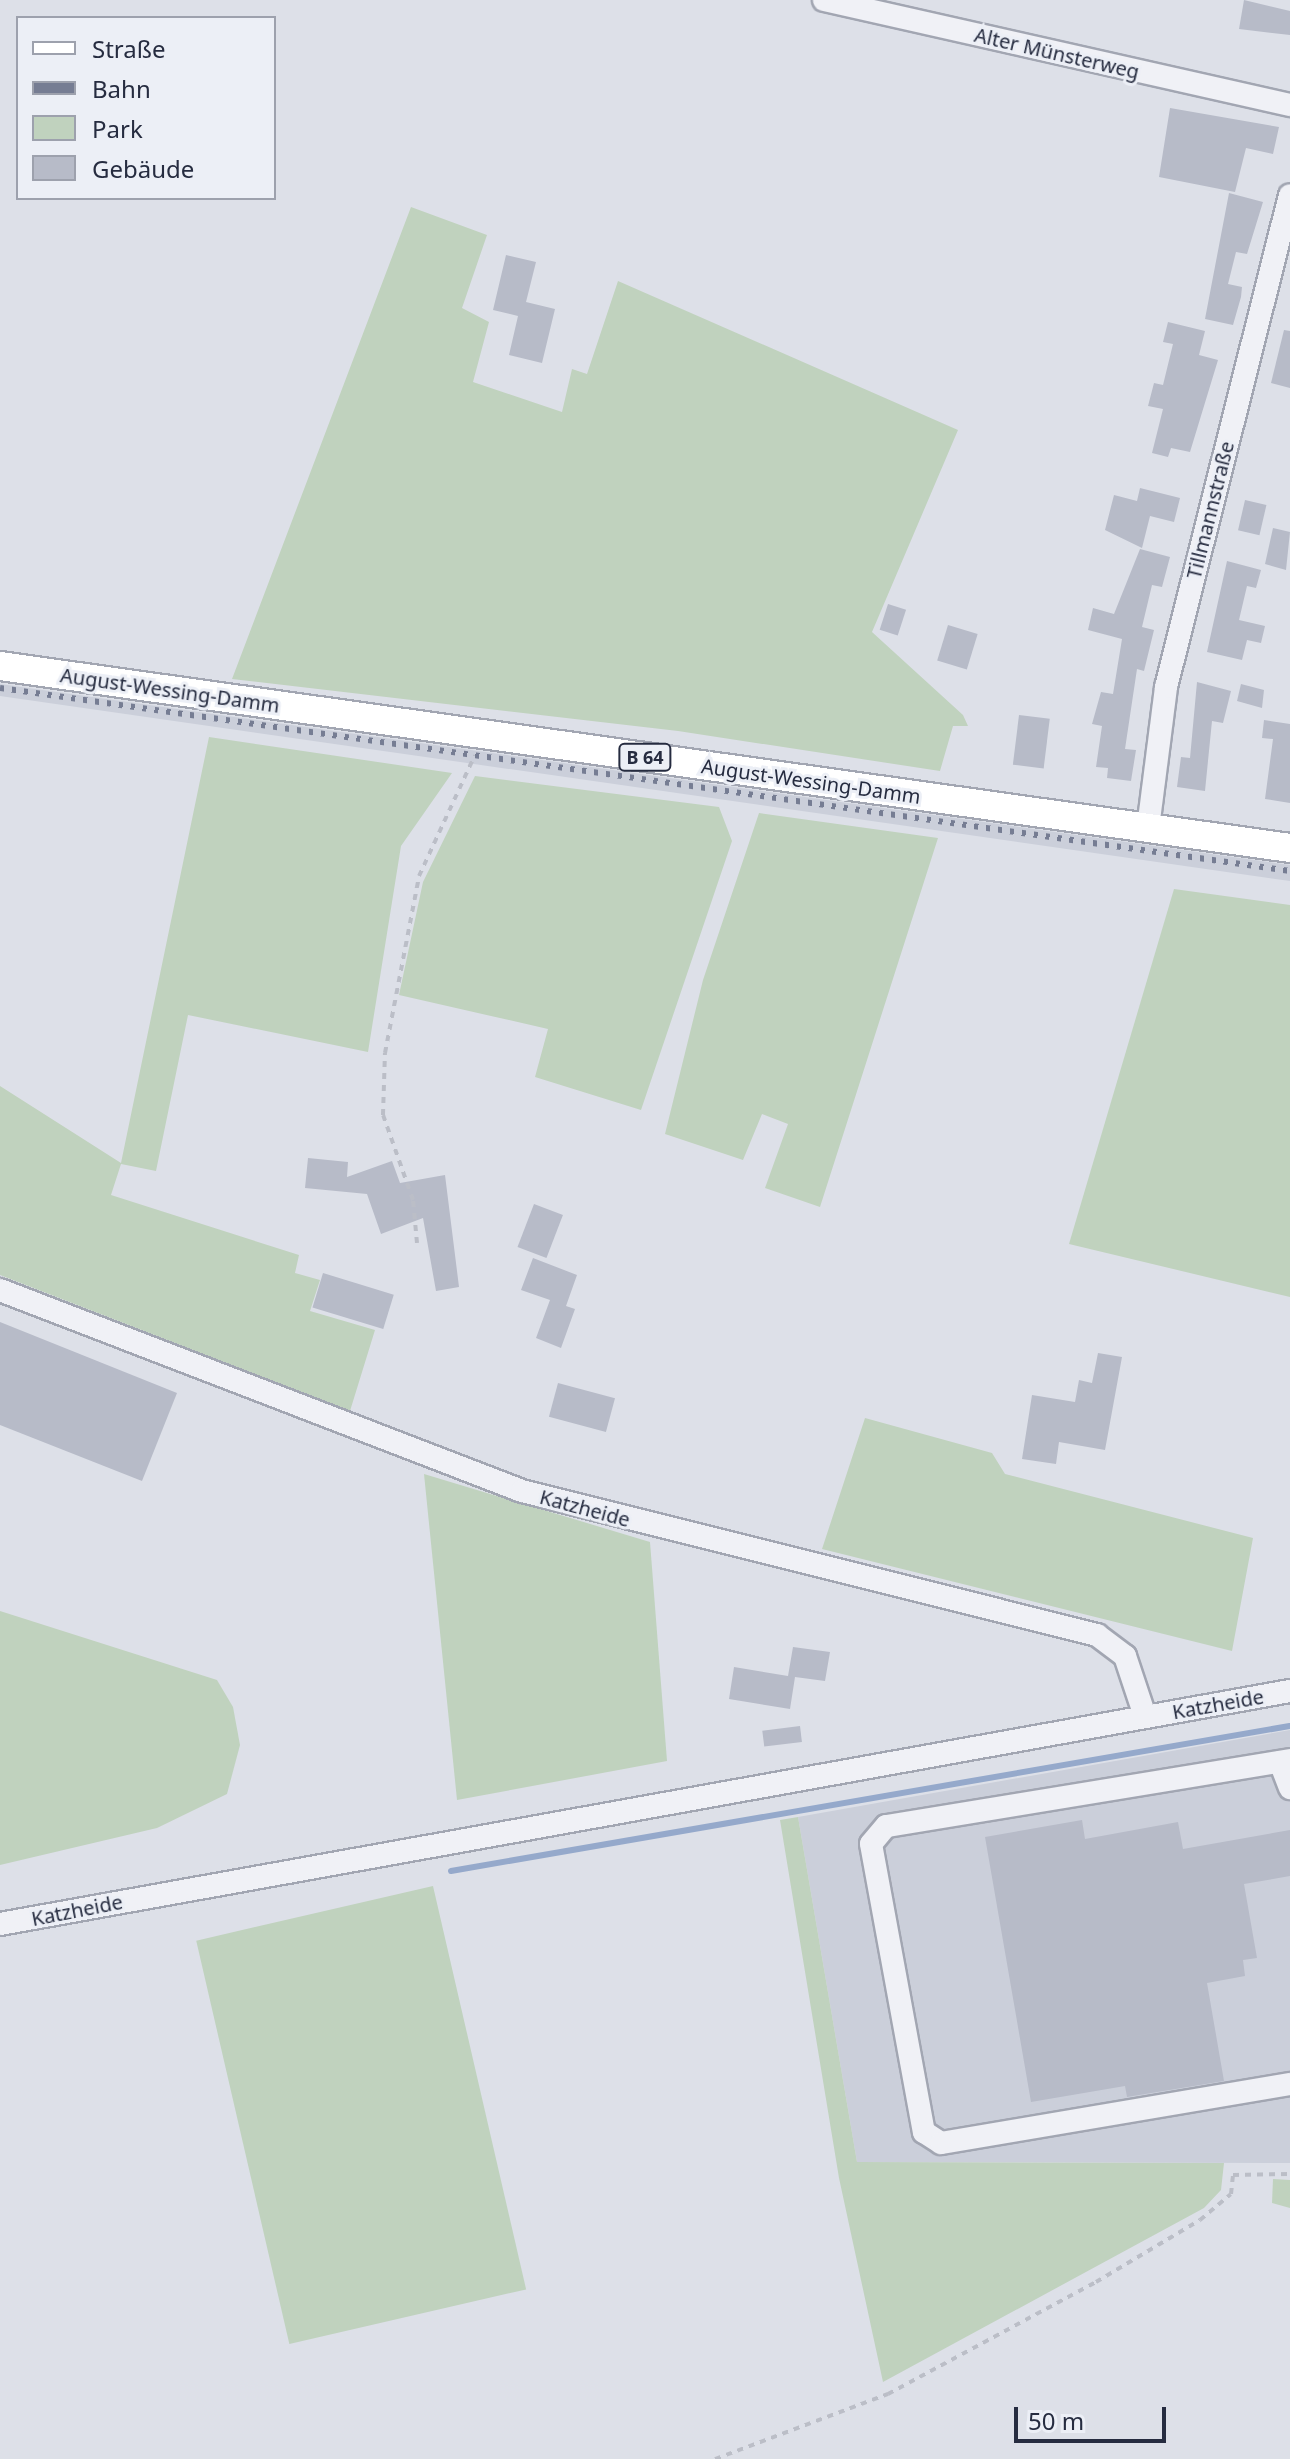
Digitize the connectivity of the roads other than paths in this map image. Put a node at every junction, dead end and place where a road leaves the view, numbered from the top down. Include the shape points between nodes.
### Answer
1 (824, 0) edge
2 (1290, 105) edge
3 (1290, 195) edge
4 (0, 666) edge
5 (1148, 828) junction
6 (1290, 848) edge
7 (0, 1290) edge
8 (1290, 1691) edge
9 (1145, 1716) junction
10 (1285, 1761) edge
11 (1290, 1788) edge
12 (0, 1924) edge
13 (1290, 2084) edge

1 - 2 street, Alter Münsterweg
3 - 5 street, Tillmannstraße via 1166,687
4 - 5 main road, August-Wessing-Damm / B 64
5 - 6 main road, August-Wessing-Damm / B 64
7 - 9 street, Katzheide via 522,1491 1097,1635 1125,1656
8 - 9 street, Katzheide
9 - 12 street, Katzheide
10 - 11 street
10 - 13 street via 886,1826 871,1844 924,2132 941,2143

